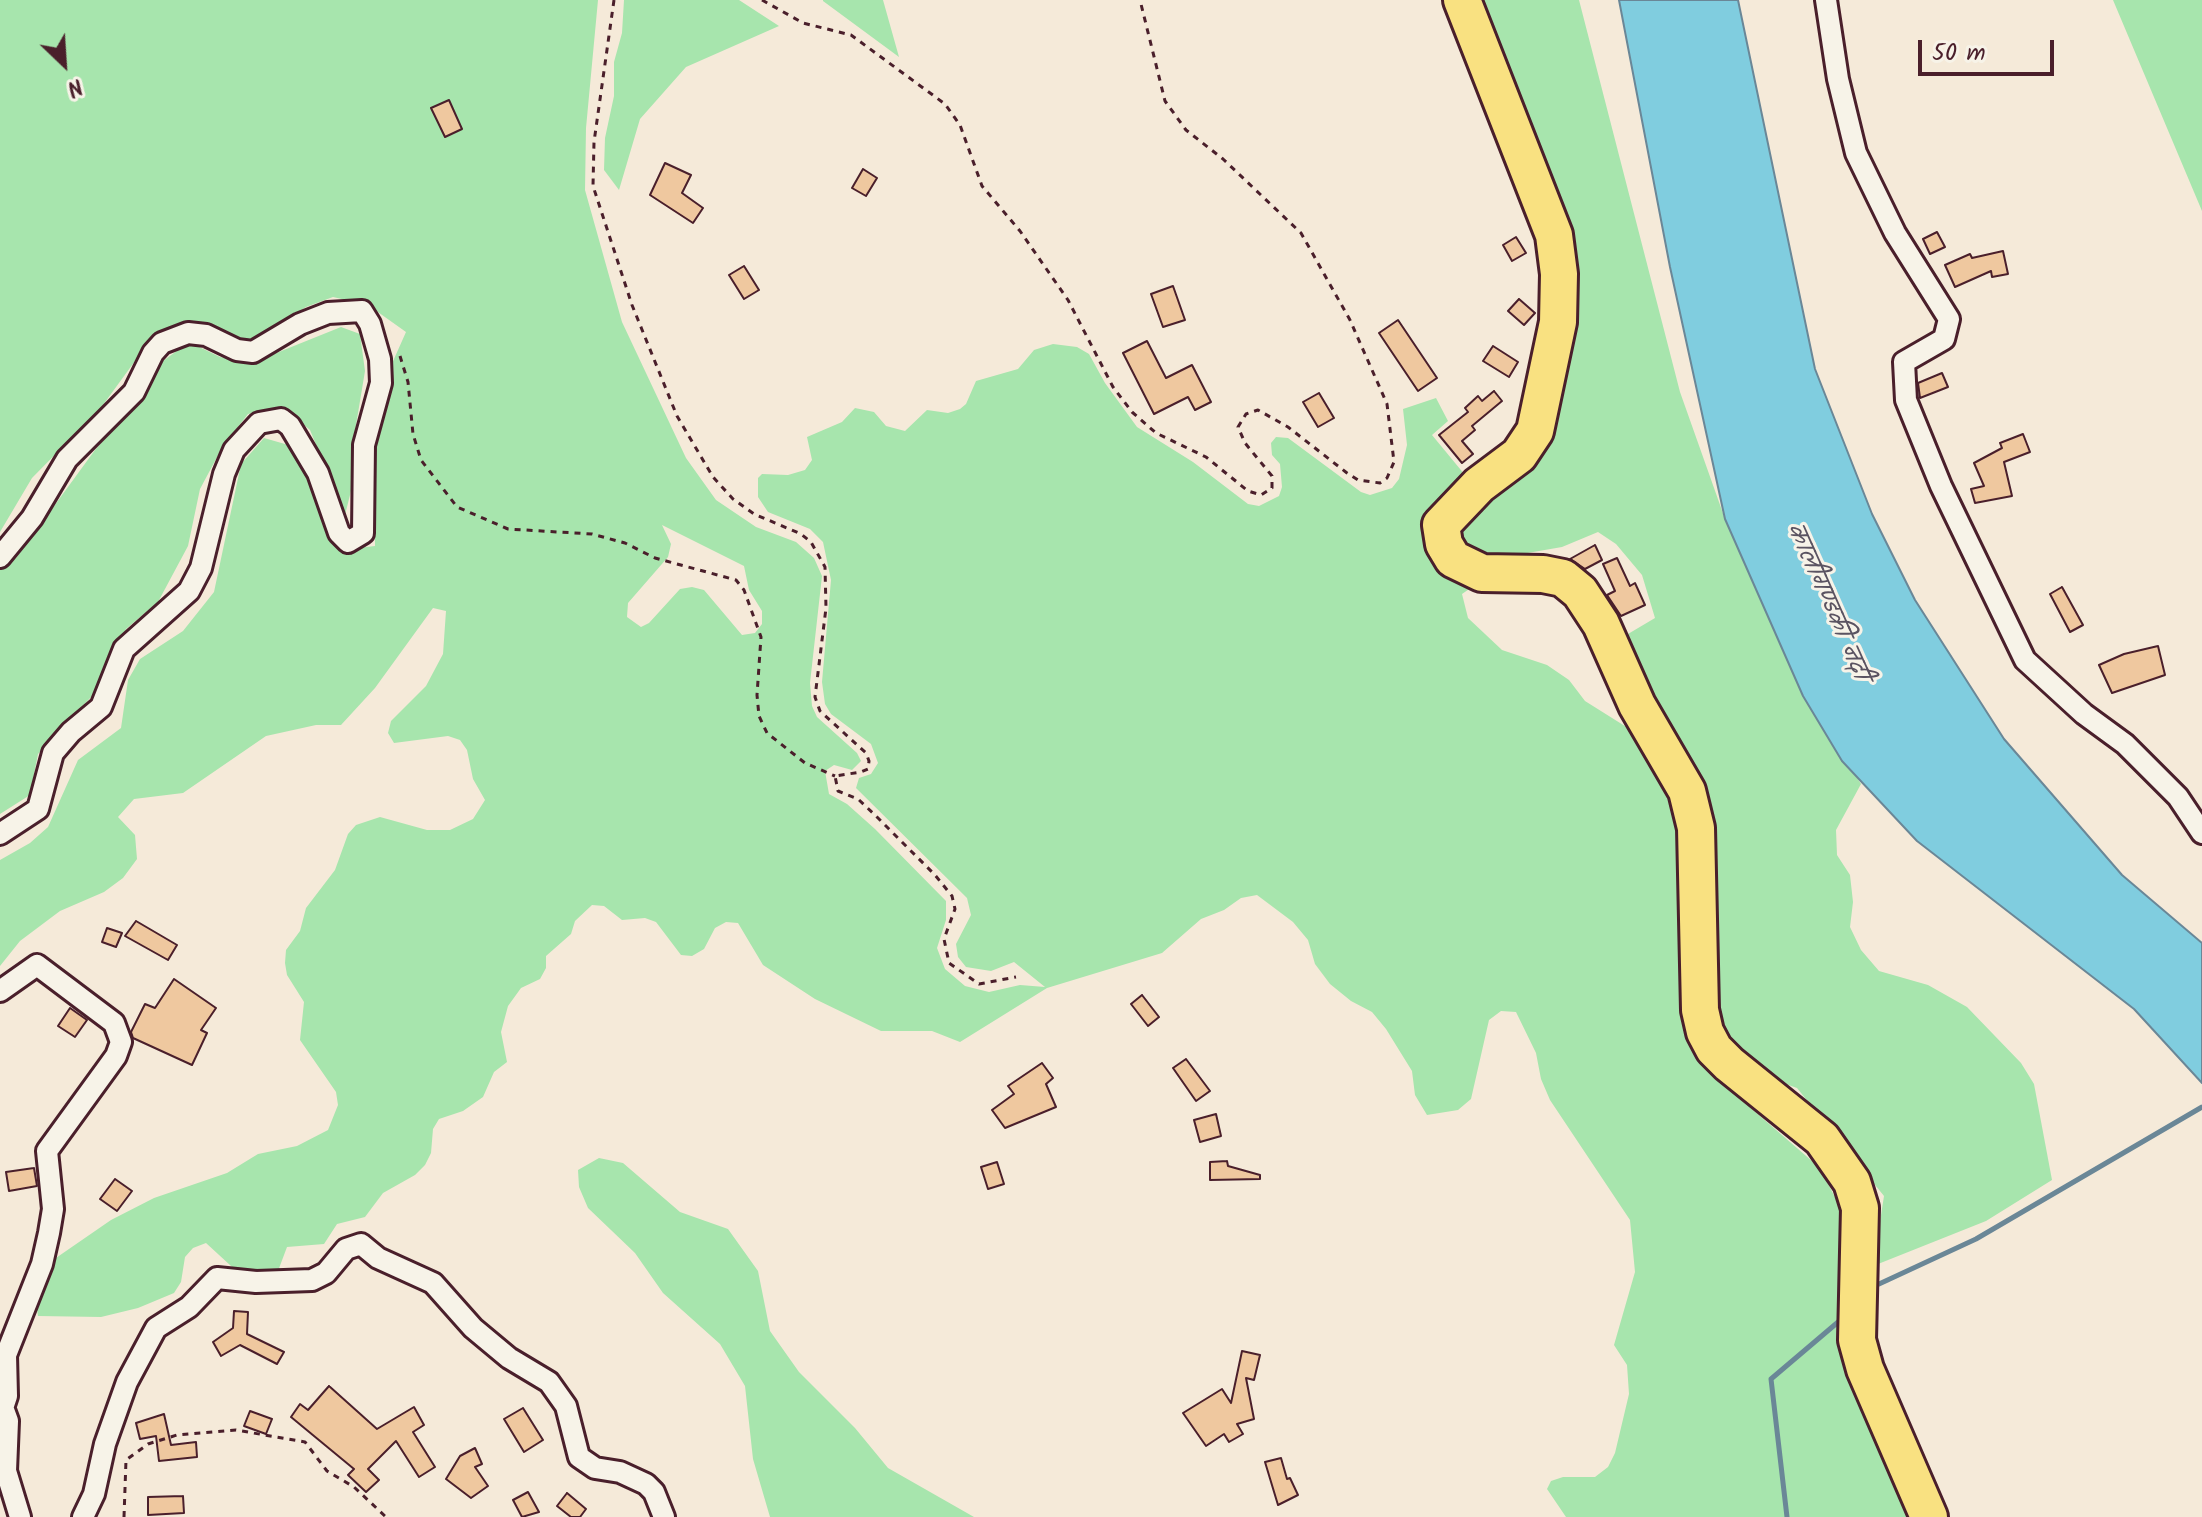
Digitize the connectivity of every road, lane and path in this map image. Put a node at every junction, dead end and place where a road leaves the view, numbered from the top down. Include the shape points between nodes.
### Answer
1 (614, 0) edge
2 (762, 0) edge
3 (1140, 0) edge
4 (1462, 0) edge
5 (1826, 0) edge
6 (393, 346) dead end
7 (0, 557) edge
8 (835, 776) junction
9 (2202, 833) edge
10 (0, 834) edge
11 (1016, 977) dead end
12 (0, 991) edge
13 (2, 1414) edge
14 (20, 1517) edge
15 (83, 1517) edge
16 (124, 1517) edge
17 (386, 1517) edge
18 (664, 1517) edge
19 (1929, 1517) edge

1 - 8 path via 594,142 593,186 603,228 677,416 713,477 754,514 811,542 825,567 826,608 815,697 820,711 869,761 868,769
2 - 3 path via 803,23 851,35 945,104 960,125 982,186 1068,300 1113,387 1156,433 1206,457 1248,491 1261,495 1272,488 1272,476 1238,427 1246,414 1258,410 1358,480 1380,483 1394,462 1389,416 1368,356 1301,233 1186,130 1170,109 1158,86
4 - 19 highway via 1554,235 1558,322 1535,431 1519,455 1479,485 1441,525 1444,544 1453,559 1482,573 1543,574 1563,578 1580,592 1687,791 1696,828 1700,1010 1705,1032 1729,1064 1822,1139 1852,1182 1860,1208 1857,1340
5 - 9 street via 1856,153 1895,233 1949,319 1944,339 1904,362 1906,400 1941,486 2025,660 2125,744 2178,797
6 - 8 path via 408,382 421,460 457,507 508,529 592,534 736,580 761,637 757,695 767,733 805,763
7 - 10 street via 32,518 57,471 134,392 162,343 197,334 253,352 328,313 362,311 380,359 381,383 364,445 363,533 348,542 339,533 318,473 290,426 281,419 259,423 234,450 201,568 189,591 124,649 101,707 53,753 38,809
8 - 11 path via 838,791 858,799 952,896 955,909 944,939 949,963 979,984
12 - 13 street via 37,965 114,1023 121,1042 47,1151 53,1209 49,1233 6,1355
13 - 14 street via 8,1421 6,1471
15 - 18 street via 127,1382 156,1328 189,1307 217,1278 312,1280 326,1273 346,1249 361,1244 378,1258 433,1283 473,1328 549,1382 566,1406 579,1457 595,1468 646,1484
16 - 17 path via 126,1460 148,1444 177,1435 236,1430 305,1442 327,1471

